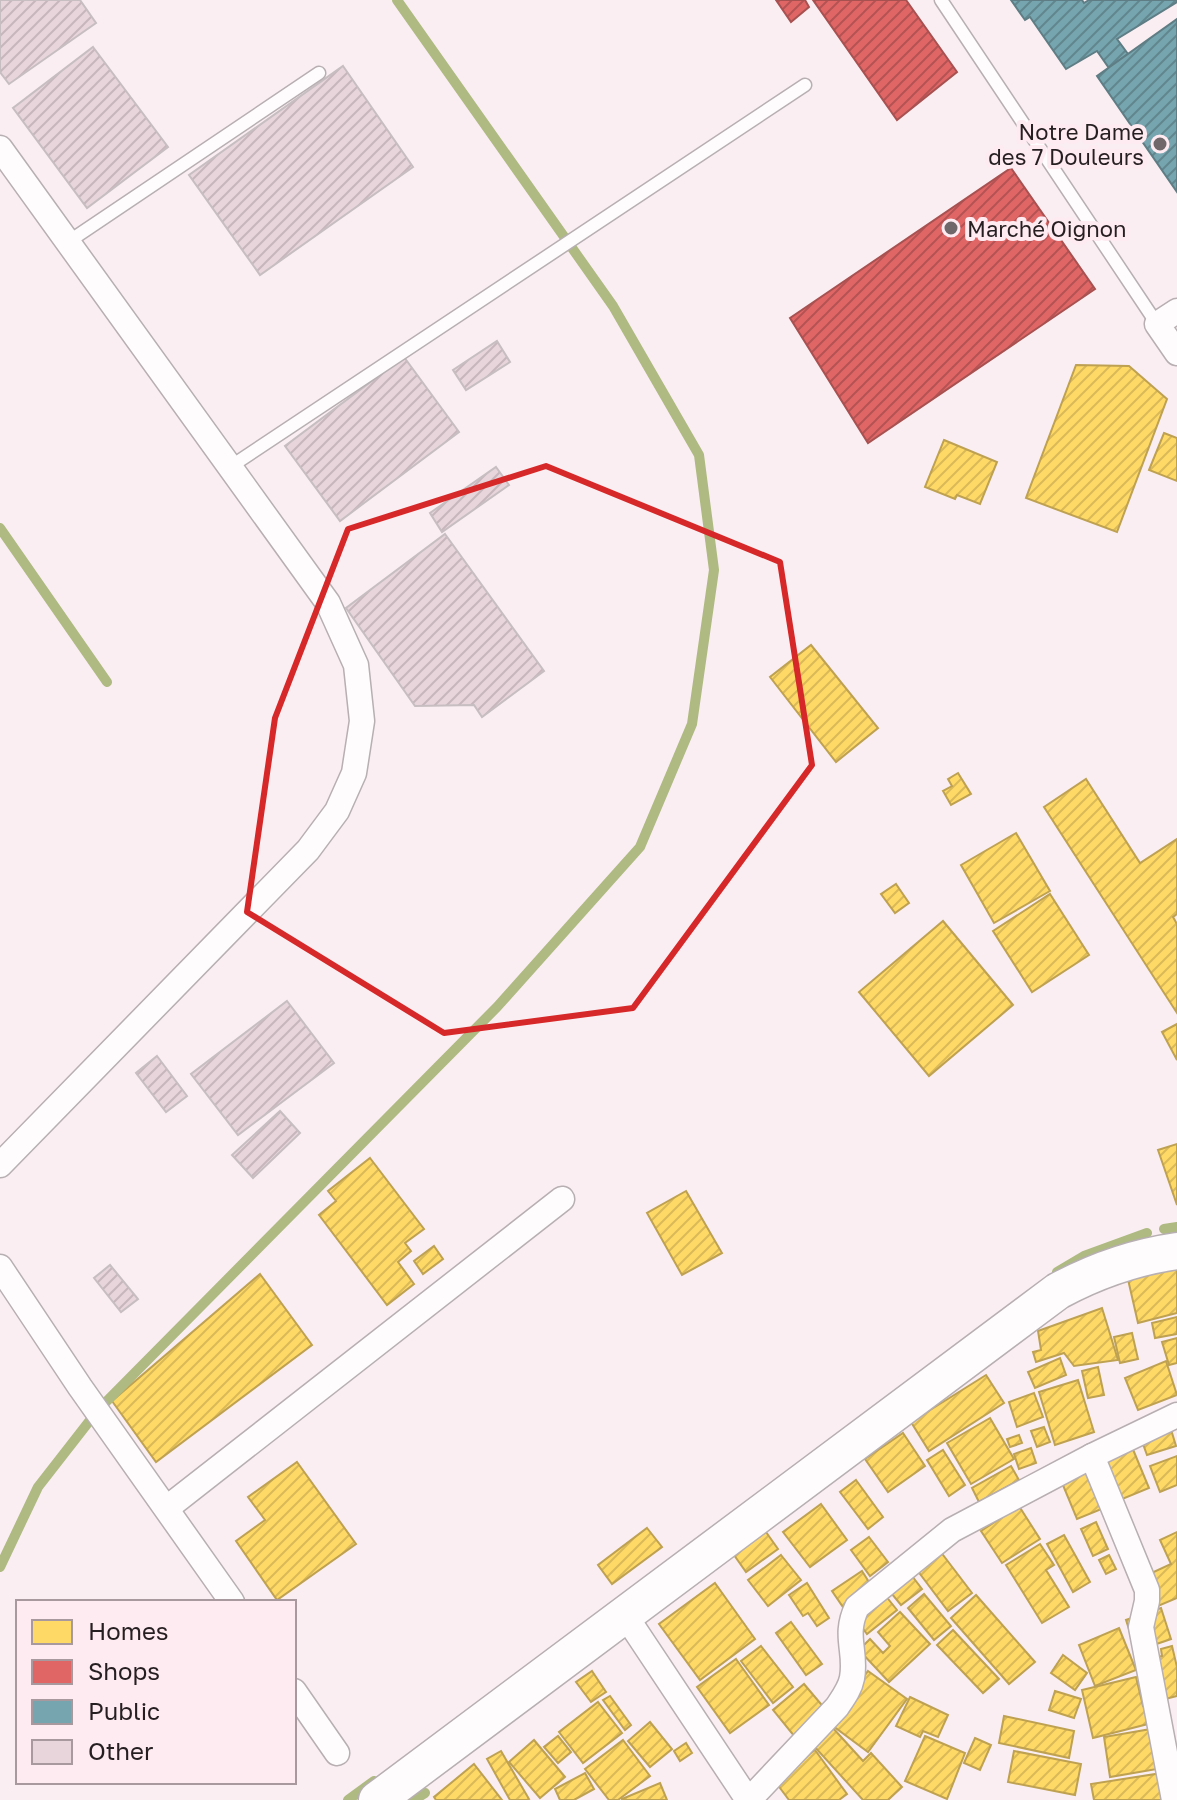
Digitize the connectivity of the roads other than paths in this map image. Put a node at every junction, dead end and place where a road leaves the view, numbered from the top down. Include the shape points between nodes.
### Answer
1 (941, 0) edge
2 (319, 73) dead end
3 (805, 85) dead end
4 (0, 148) edge
5 (68, 242) junction
6 (1167, 317) edge
7 (1177, 353) edge
8 (230, 467) junction
9 (0, 1165) edge
10 (562, 1199) dead end
11 (1177, 1251) edge
12 (0, 1267) edge
13 (1177, 1415) edge
14 (1092, 1456) junction
15 (167, 1508) junction
16 (231, 1600) edge
17 (625, 1615) junction
18 (296, 1694) edge
19 (337, 1753) dead end
20 (1172, 1766) edge
21 (396, 1794) edge
22 (748, 1800) edge
23 (1174, 1800) edge

1 - 6 lane
2 - 5 lane
3 - 8 lane
4 - 5 street
5 - 8 street
6 - 7 street
8 - 9 street via 328,603 356,665 362,721 354,773 337,811 308,850
10 - 15 street
11 - 17 street via 1117,1265 1058,1291
12 - 15 street
13 - 14 street
14 - 20 street via 1147,1590 1141,1627
14 - 22 street via 952,1530 857,1607 849,1623 852,1676 847,1692
15 - 16 street
17 - 21 street
17 - 22 street
18 - 19 street
20 - 23 street

